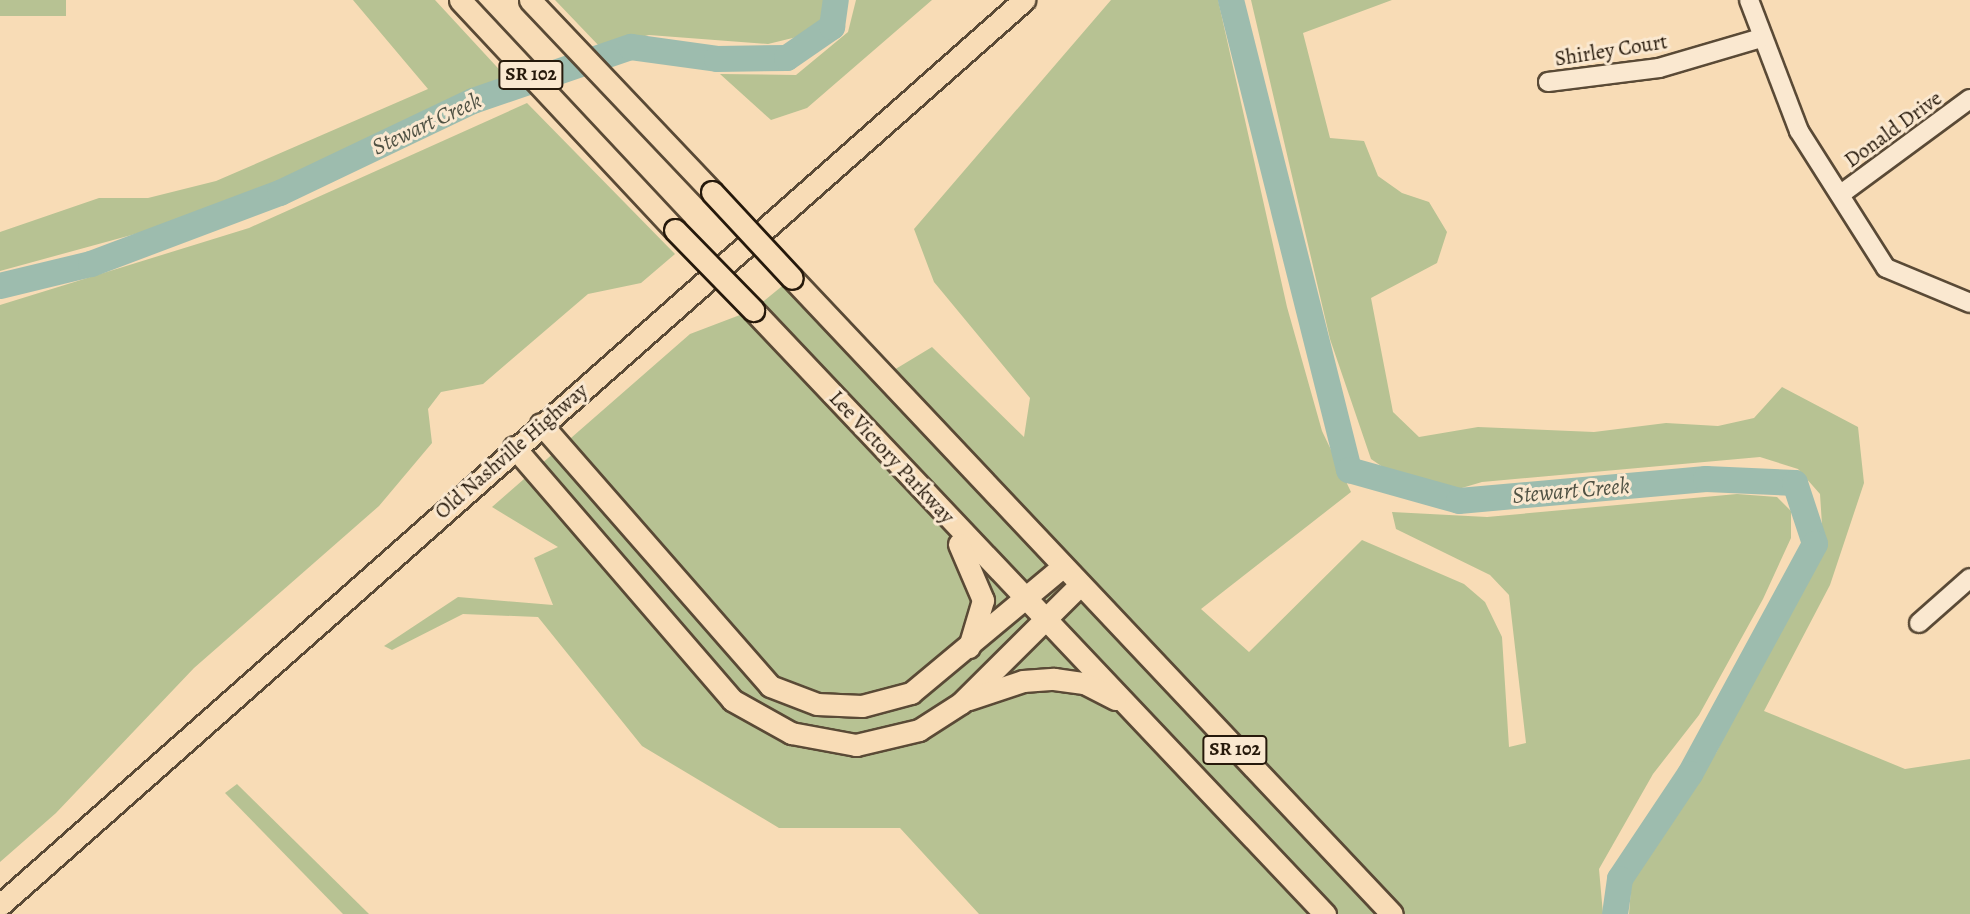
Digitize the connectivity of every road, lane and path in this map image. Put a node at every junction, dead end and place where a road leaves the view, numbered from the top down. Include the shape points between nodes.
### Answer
1 (460, 0) edge
2 (530, 0) edge
3 (1024, 0) edge
4 (1749, 0) edge
5 (1761, 38) junction
6 (1548, 82) dead end
7 (1970, 99) edge
8 (1841, 194) junction
9 (1970, 303) edge
10 (846, 408) junction
11 (541, 424) junction
12 (514, 447) junction
13 (1062, 567) junction
14 (1970, 578) edge
15 (1079, 586) junction
16 (1025, 600) junction
17 (1046, 618) junction
18 (1919, 623) dead end
19 (965, 654) junction
20 (961, 703) junction
21 (1127, 705) junction
22 (0, 905) edge
23 (1325, 914) edge
24 (1392, 914) edge

1 - 10 main road, Lee Victory Parkway / SR 102, bridge
2 - 13 main road, SR 102, bridge
3 - 11 main road, Old Nashville Highway
4 - 5 street
5 - 6 street, Shirley Court via 1659,68
5 - 8 street via 1799,131
7 - 8 street, Donald Drive
8 - 9 street via 1886,268
10 - 16 main road, Lee Victory Parkway / SR 102
10 - 19 main road via 867,445 974,565 983,600
11 - 12 main road, Old Nashville Highway
11 - 19 main road via 770,686 817,704 862,706 911,693
12 - 20 main road via 732,700 791,733 856,745 919,730
12 - 22 main road, Old Nashville Highway
13 - 15 main road, SR 102
13 - 16 main road
14 - 18 street
15 - 17 main road
15 - 24 main road, SR 102
16 - 17 main road, Lee Victory Parkway / SR 102
16 - 19 main road
17 - 20 main road
17 - 21 main road, Lee Victory Parkway / SR 102
20 - 21 main road via 1023,681 1054,679 1084,683
21 - 23 main road, Lee Victory Parkway / SR 102

